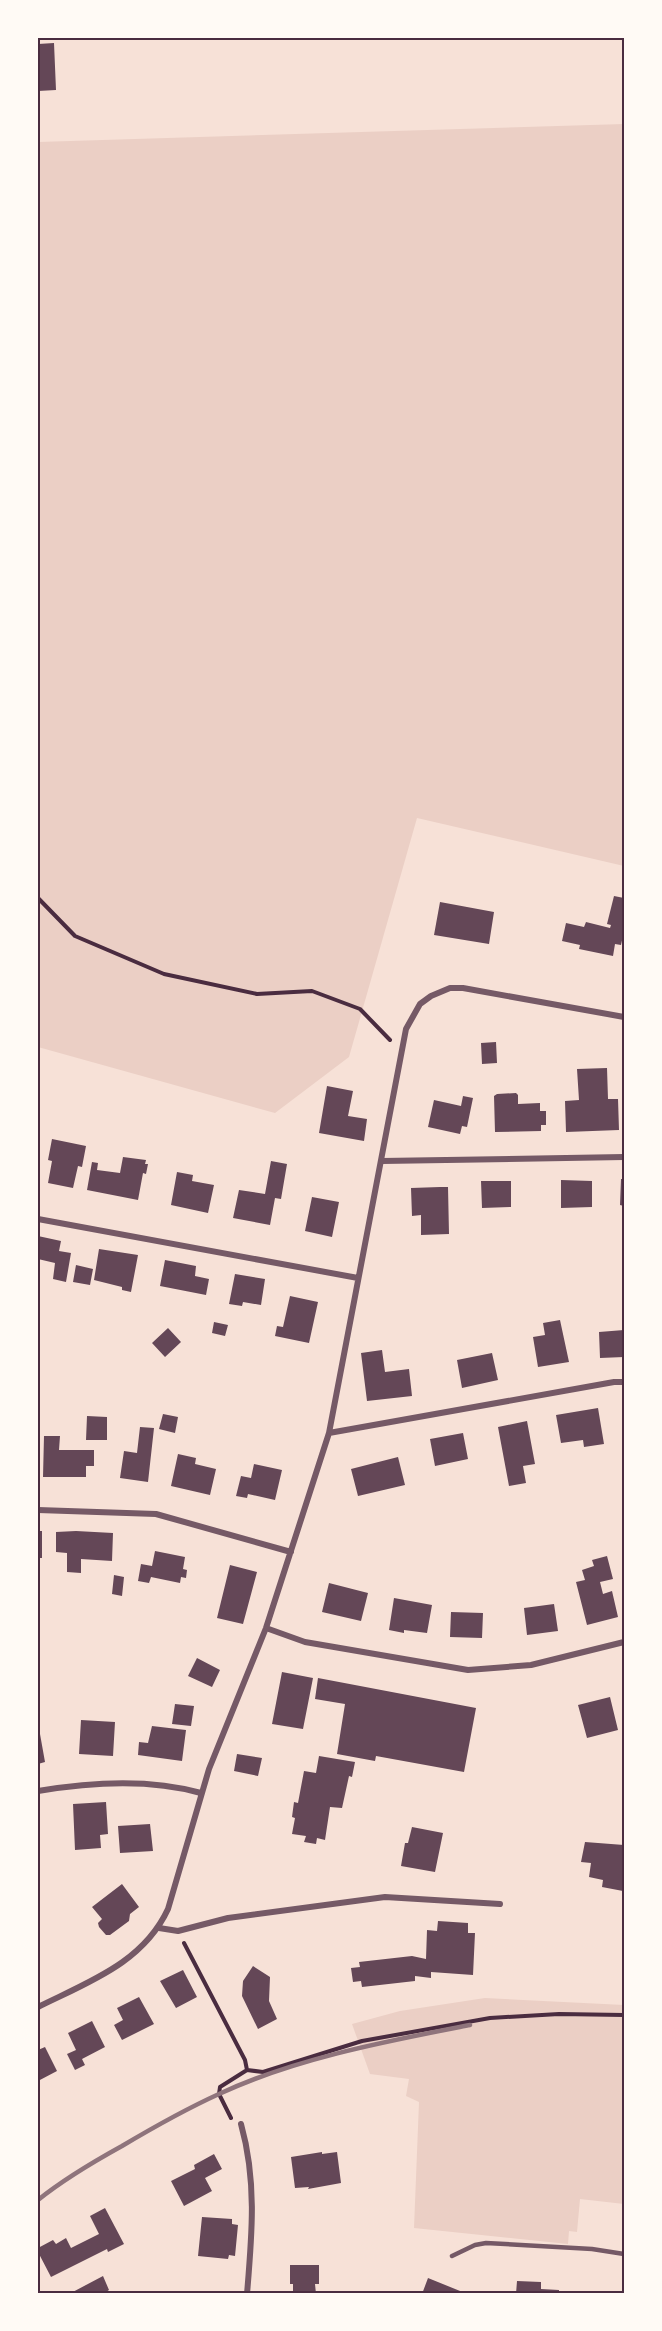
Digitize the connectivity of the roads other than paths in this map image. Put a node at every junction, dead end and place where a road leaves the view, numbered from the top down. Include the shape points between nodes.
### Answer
1 (624, 1017) edge
2 (624, 1157) edge
3 (382, 1161) junction
4 (38, 1219) edge
5 (358, 1278) junction
6 (624, 1382) edge
7 (329, 1433) junction
8 (38, 1510) edge
9 (291, 1552) junction
10 (266, 1628) junction
11 (624, 1642) edge
12 (38, 1791) edge
13 (201, 1793) junction
14 (500, 1904) dead end
15 (159, 1928) junction
16 (38, 2007) edge
17 (242, 2124) road end
18 (624, 2254) edge
19 (452, 2256) dead end
20 (247, 2294) edge

1 - 3 street via 463,988 450,988 431,996 420,1004 409,1022 401,1047
2 - 3 street
3 - 5 street
4 - 5 street
5 - 7 street
6 - 7 street
7 - 9 street
8 - 9 street via 156,1514
9 - 10 street
10 - 11 street via 305,1642 468,1670 531,1665
10 - 13 street
12 - 13 street via 113,1782
13 - 15 street via 174,1890
14 - 15 street via 386,1897 228,1918 178,1931
15 - 16 street via 128,1959
17 - 20 street via 250,2154 253,2210
18 - 19 lane via 486,2243

